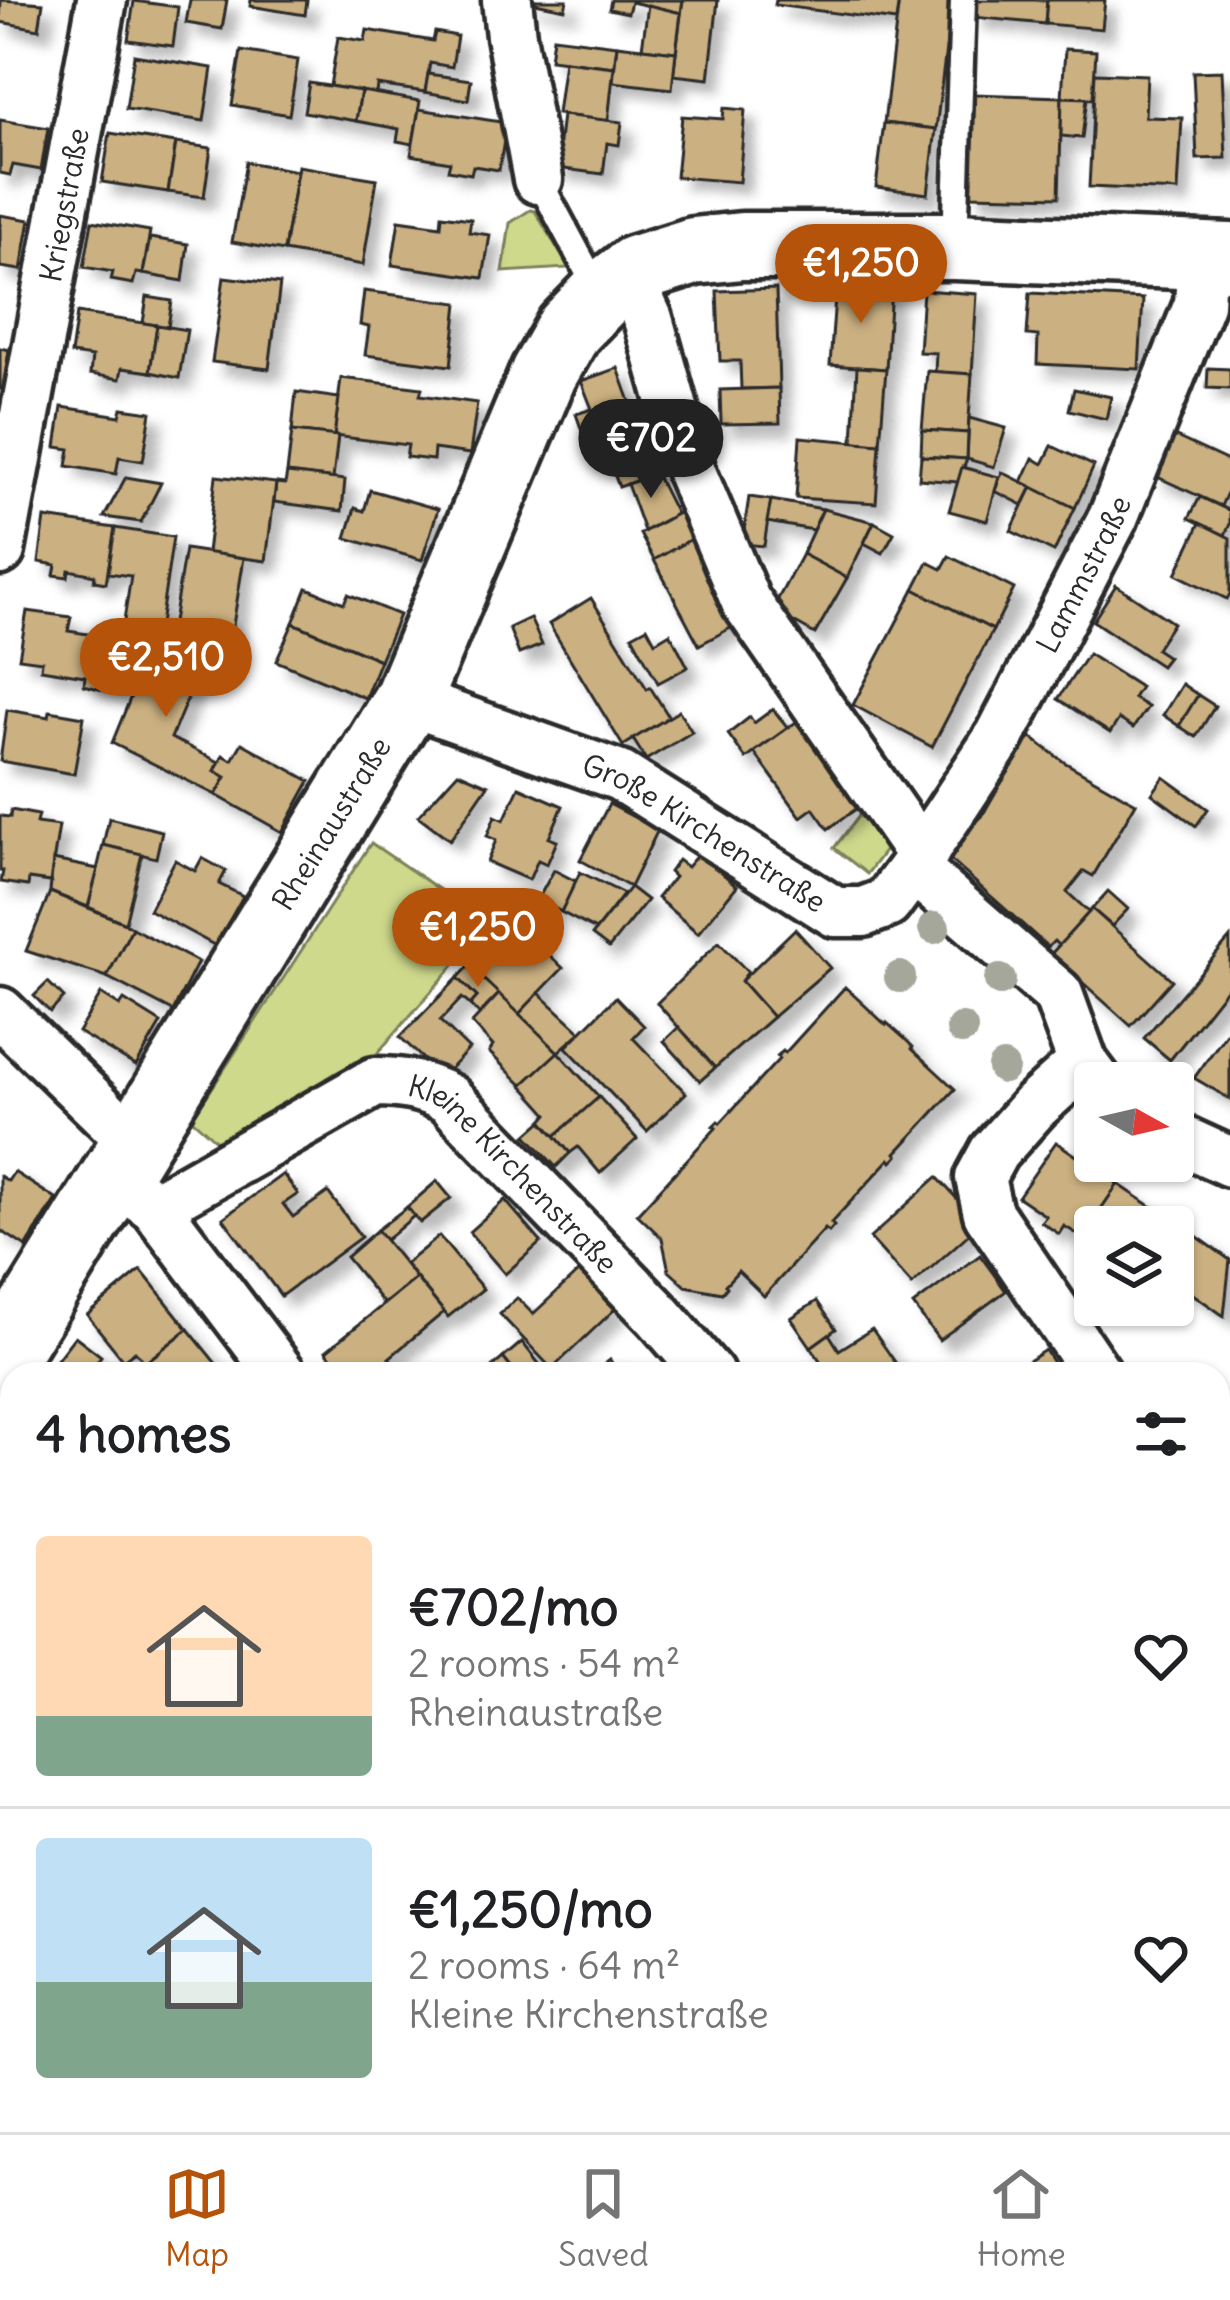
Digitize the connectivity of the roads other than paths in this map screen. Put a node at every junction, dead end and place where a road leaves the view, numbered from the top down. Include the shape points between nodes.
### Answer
1 (102, 0) edge
2 (507, 0) edge
3 (963, 0) edge
4 (538, 179) joint
5 (955, 246) junction
6 (1216, 256) edge
7 (615, 285) junction
8 (0, 550) edge
9 (407, 700) junction
10 (919, 860) junction
11 (0, 1012) edge
12 (1086, 1062) edge
13 (1074, 1083) edge
14 (1194, 1146) edge
15 (1230, 1162) edge
16 (134, 1175) junction
17 (1, 1362) edge
18 (272, 1362) edge
19 (699, 1362) edge
20 (1089, 1362) edge

1 - 8 street, Kriegstraße
2 - 4 street
3 - 5 lane
4 - 7 lane
5 - 6 street, Rheinaustraße
5 - 7 street, Rheinaustraße via 694,251 635,269
6 - 10 street, Lammstraße via 1113,518 1000,736
7 - 9 street, Rheinaustraße via 569,329 544,373
7 - 10 street via 648,319 691,472 746,602
9 - 10 street, Große Kirchenstraße via 620,776 835,912 886,903
9 - 16 street, Rheinaustraße
10 - 12 street via 1058,994
11 - 16 street
13 - 20 street via 1035,1106 980,1178 988,1213
14 - 15 street
16 - 17 street, Rheinaustraße
16 - 18 street
16 - 19 street, Kleine Kirchenstraße via 375,1082 426,1088 449,1100

